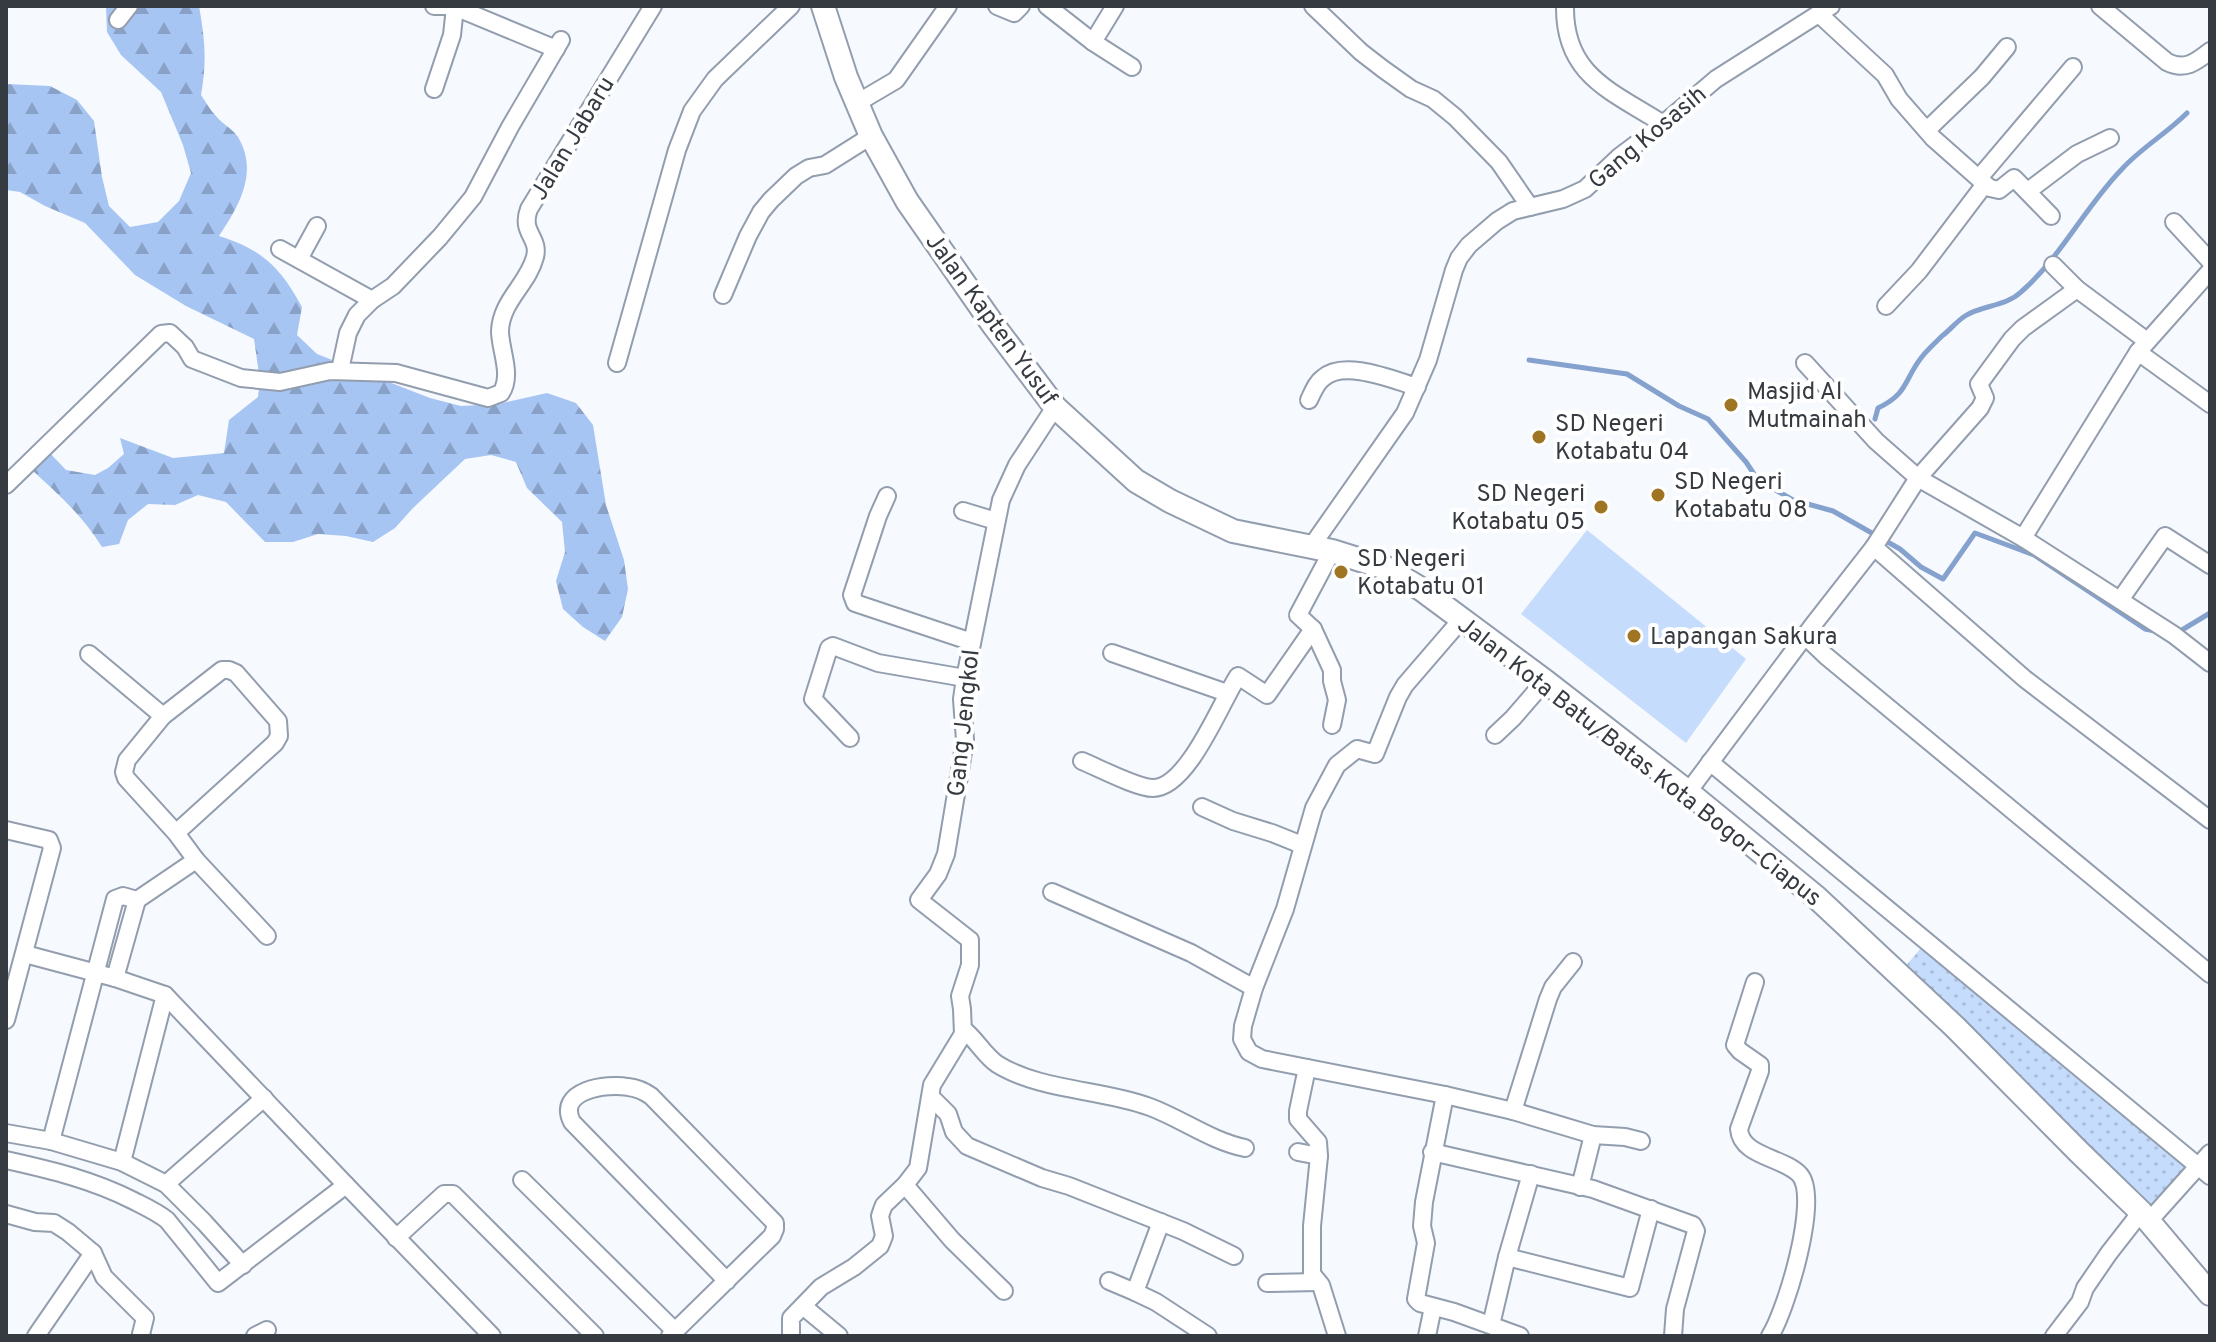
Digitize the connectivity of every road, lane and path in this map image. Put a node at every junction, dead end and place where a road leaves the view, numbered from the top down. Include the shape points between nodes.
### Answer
1 (129, 6) edge
2 (434, 6) edge
3 (653, 6) edge
4 (791, 6) edge
5 (948, 6) edge
6 (997, 6) edge
7 (1021, 6) edge
8 (1047, 6) edge
9 (1115, 6) edge
10 (1313, 6) edge
11 (1565, 6) edge
12 (2100, 6) edge
13 (455, 7) edge
14 (827, 8) edge
15 (1817, 11) edge
16 (118, 20) dead end
17 (1093, 42) junction
18 (2007, 47) dead end
19 (2210, 51) edge
20 (1132, 67) dead end
21 (2073, 67) dead end
22 (434, 89) dead end
23 (857, 103) junction
24 (1663, 124) junction
25 (1927, 130) junction
26 (871, 136) junction
27 (2110, 138) dead end
28 (1982, 181) junction
29 (2028, 191) junction
30 (1530, 207) junction
31 (2051, 216) dead end
32 (2174, 222) dead end
33 (317, 226) dead end
34 (280, 249) dead end
35 (299, 259) junction
36 (2210, 261) edge
37 (2053, 265) dead end
38 (2210, 271) edge
39 (2077, 289) junction
40 (723, 295) dead end
41 (372, 300) junction
42 (1886, 306) dead end
43 (2142, 347) junction
44 (617, 363) dead end
45 (1805, 363) dead end
46 (340, 370) junction
47 (1417, 387) junction
48 (2207, 397) edge
49 (1309, 400) dead end
50 (1055, 407) junction
51 (1918, 478) junction
52 (6, 485) edge
53 (887, 496) dead end
54 (963, 511) dead end
55 (996, 521) junction
56 (2023, 538) junction
57 (1875, 546) junction
58 (1321, 549) junction
59 (2210, 565) edge
60 (2120, 600) junction
61 (1461, 620) junction
62 (1313, 629) junction
63 (1805, 636) junction
64 (972, 642) junction
65 (1112, 653) dead end
66 (89, 654) dead end
67 (2210, 663) edge
68 (965, 678) junction
69 (1545, 681) junction
70 (1227, 693) junction
71 (163, 716) junction
72 (1332, 725) dead end
73 (1495, 735) dead end
74 (850, 738) dead end
75 (1082, 761) dead end
76 (1710, 762) junction
77 (1688, 792) junction
78 (1202, 807) dead end
79 (2210, 820) edge
80 (6, 830) edge
81 (176, 833) junction
82 (1302, 845) junction
83 (196, 860) junction
84 (1052, 892) dead end
85 (137, 900) junction
86 (267, 936) dead end
87 (25, 954) junction
88 (1573, 962) dead end
89 (96, 972) junction
90 (2210, 974) edge
91 (115, 978) junction
92 (1755, 982) dead end
93 (1254, 988) junction
94 (165, 995) junction
95 (6, 1020) edge
96 (963, 1029) junction
97 (1307, 1068) junction
98 (1445, 1095) junction
99 (931, 1097) junction
100 (264, 1098) junction
101 (1513, 1111) junction
102 (6, 1133) edge
103 (1593, 1135) junction
104 (51, 1141) junction
105 (1641, 1141) dead end
106 (1245, 1148) dead end
107 (1298, 1152) dead end
108 (1432, 1152) junction
109 (2210, 1153) edge
110 (1319, 1156) junction
111 (6, 1160) edge
112 (122, 1162) junction
113 (2204, 1172) edge
114 (1531, 1174) junction
115 (522, 1180) dead end
116 (346, 1185) junction
117 (905, 1185) junction
118 (1580, 1187) junction
119 (172, 1190) junction
120 (1651, 1209) junction
121 (6, 1214) edge
122 (160, 1214) junction
123 (2145, 1216) junction
124 (1161, 1222) junction
125 (396, 1238) junction
126 (93, 1253) junction
127 (1234, 1256) dead end
128 (1507, 1257) junction
129 (243, 1265) junction
130 (727, 1281) junction
131 (1109, 1281) dead end
132 (1318, 1282) junction
133 (1267, 1283) dead end
134 (1004, 1291) dead end
135 (1135, 1292) junction
136 (2210, 1294) edge
137 (804, 1307) junction
138 (1433, 1307) junction
139 (1491, 1325) junction
140 (1473, 1328) edge
141 (673, 1334) edge
142 (36, 1336) edge
143 (142, 1336) edge
144 (492, 1336) edge
145 (595, 1336) edge
146 (791, 1336) edge
147 (839, 1336) edge
148 (1208, 1336) edge
149 (1337, 1336) edge
150 (1427, 1336) edge
151 (1520, 1336) edge
152 (1673, 1336) edge
153 (1770, 1336) edge
154 (2054, 1336) edge

1 - 16 street
2 - 13 street
3 - 46 street, Jalan Jabaru via 527,216 536,251 503,315 500,341 506,379 501,393 488,398 396,373
4 - 44 street via 715,79 692,111
5 - 23 street via 896,80
6 - 7 street via 1014,13
8 - 17 street
9 - 17 street
10 - 30 street via 1361,52 1455,117 1499,162
11 - 24 street via 1568,37 1583,70
12 - 19 street via 2174,66 2192,66
13 - 22 street via 452,35
13 - 41 street via 559,44 473,197 393,286
14 - 23 main road, Jalan Kapten Yusuf
15 - 24 street, Gang Kosasih via 1716,79
15 - 25 street via 1885,75
17 - 20 street
18 - 25 street
21 - 28 street
23 - 26 main road, Jalan Kapten Yusuf
24 - 30 street, Gang Kosasih via 1585,189
25 - 28 street
26 - 40 street via 796,176 771,200 748,236
26 - 50 main road, Jalan Kapten Yusuf via 907,201
27 - 29 street via 2077,154
28 - 29 street via 1999,190 2014,178
28 - 42 street via 1919,271
29 - 31 street
30 - 47 street, Gang Kosasih via 1497,221 1459,258
32 - 36 street
33 - 35 street
34 - 35 street
35 - 41 street
37 - 39 street
38 - 43 street
39 - 43 street
39 - 51 street via 2012,339 1979,384 1985,398 1980,408
41 - 46 street via 352,323
43 - 48 street
43 - 56 street
45 - 51 street via 1876,441
46 - 52 street, Jalan Jabaru via 280,382 241,378 192,359 170,333 161,334
47 - 49 street via 1345,370 1320,380
47 - 58 street, Gang Kosasih
50 - 55 street, Gang Jengkol via 1017,465
50 - 58 main road, Jalan Kapten Yusuf via 1136,481 1170,501 1233,531
51 - 56 street
51 - 57 street
53 - 64 street via 852,595 855,603
54 - 55 street
55 - 64 street, Gang Jengkol
56 - 60 street
57 - 63 street
57 - 79 street via 2025,679
58 - 61 main road, Jalan Kota Batu/Batas Kota Bogor–Ciapus via 1386,568
58 - 62 street, Gang Kosasih via 1298,615
59 - 60 street via 2165,536
60 - 67 street
61 - 69 main road, Jalan Kota Batu/Batas Kota Bogor–Ciapus
61 - 82 street via 1405,685 1375,754 1357,749 1337,765
62 - 70 street via 1267,695 1238,676
62 - 72 street via 1332,670 1337,700
63 - 76 street
63 - 90 street
64 - 68 street, Gang Jengkol
65 - 70 street
66 - 71 street
68 - 74 street via 878,663 829,648 813,699
68 - 96 street, Gang Jengkol via 965,740 946,854 919,900 970,940 970,965 960,996
69 - 73 street
69 - 77 main road, Jalan Kota Batu/Batas Kota Bogor–Ciapus
70 - 75 street via 1212,727 1167,784 1145,787
71 - 81 street via 127,760 124,772
71 - 81 street via 222,670 229,670 280,728 275,743
76 - 77 street
76 - 113 street
77 - 123 main road, Jalan Kota Batu/Batas Kota Bogor–Ciapus via 1816,897
78 - 82 street
80 - 87 street via 49,840 52,848
81 - 83 street
82 - 93 street via 1285,909
83 - 85 street
83 - 86 street
84 - 93 street via 1191,953
85 - 89 street via 115,899
85 - 91 street
87 - 89 street
87 - 95 street
88 - 101 street via 1548,999
89 - 91 street
89 - 104 street
91 - 94 street
92 - 153 street via 1735,1045 1760,1065 1740,1136 1801,1176 1806,1204 1786,1304
93 - 97 street via 1243,1026 1249,1052
94 - 100 street
94 - 112 street
96 - 99 street, Gang Jengkol via 932,1085
96 - 106 street via 995,1062 1022,1077 1147,1106 1224,1144
97 - 98 street
97 - 110 street via 1298,1119 1318,1142
98 - 101 street
98 - 108 street
99 - 117 street, Gang Jengkol via 918,1168
99 - 124 street via 967,1146
100 - 116 street
100 - 119 street
101 - 103 street
102 - 104 street
103 - 105 street
103 - 118 street
104 - 112 street
107 - 110 street
108 - 114 street
108 - 138 street via 1416,1299
109 - 113 street
110 - 132 street via 1312,1242 1312,1274
111 - 122 street via 76,1176
112 - 119 street
113 - 123 street
114 - 118 street
114 - 128 street
115 - 141 street
116 - 125 street
116 - 129 street
117 - 134 street
117 - 137 street, Gang Jengkol via 884,1205 880,1246 821,1287
118 - 120 street
119 - 122 street
119 - 129 street
120 - 128 street via 1630,1288
120 - 152 street via 1688,1222 1696,1231
121 - 126 street via 54,1223
122 - 129 street via 218,1283
123 - 136 main road, Jalan Kota Batu/Batas Kota Bogor–Ciapus
123 - 154 street via 2102,1263
124 - 127 street
124 - 135 street
125 - 144 street
125 - 145 street via 444,1194 453,1194
126 - 142 street
126 - 143 street via 104,1277 145,1318
128 - 139 street
130 - 130 street via 772,1236 775,1223 645,1091 619,1086 593,1088 577,1096 568,1111 572,1122
130 - 141 street
131 - 135 street
132 - 133 street
132 - 149 street
135 - 148 street
137 - 146 street, Gang Jengkol via 791,1318
137 - 147 street
138 - 140 street
138 - 150 street
139 - 140 street
139 - 151 street

